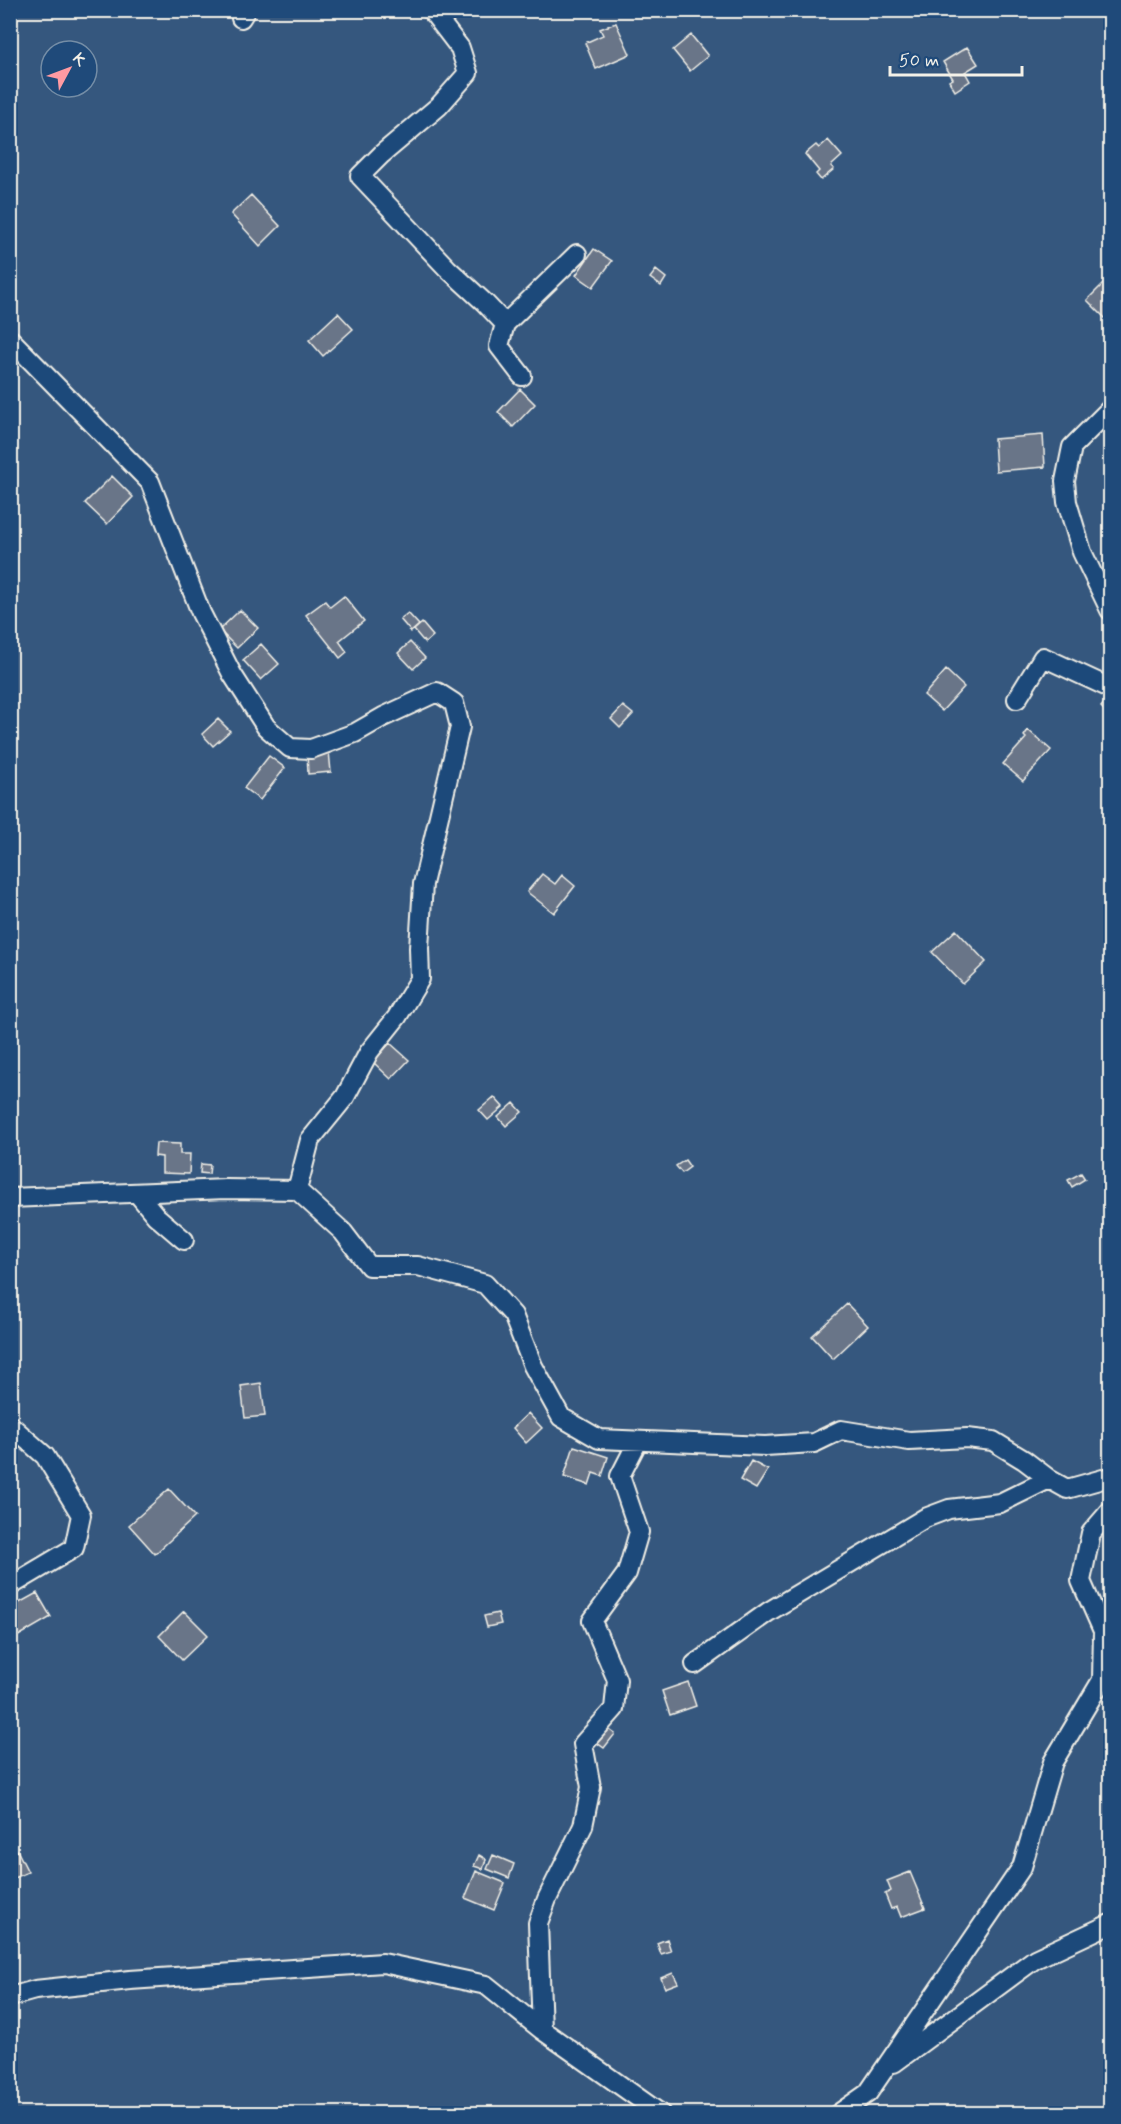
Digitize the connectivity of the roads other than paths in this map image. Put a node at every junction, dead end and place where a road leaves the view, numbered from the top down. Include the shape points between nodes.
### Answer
1 (431, 10) edge
2 (577, 254) dead end
3 (505, 324) junction
4 (10, 339) edge
5 (522, 376) dead end
6 (1110, 409) edge
7 (1110, 610) edge
8 (1110, 688) edge
9 (1017, 699) dead end
10 (297, 1190) junction
11 (137, 1193) junction
12 (10, 1198) edge
13 (184, 1240) dead end
14 (10, 1425) edge
15 (638, 1441) junction
16 (1110, 1477) edge
17 (1049, 1479) junction
18 (1110, 1511) edge
19 (10, 1586) edge
20 (695, 1664) dead end
21 (1109, 1928) edge
22 (10, 1997) edge
23 (542, 2030) junction
24 (883, 2071) junction
25 (661, 2114) edge
26 (838, 2114) edge

1 - 3 street via 460,48 468,73 439,106 360,176
2 - 3 street
3 - 5 street via 499,346
4 - 10 street via 150,482 201,613 232,674 266,727 290,748 311,749 355,733 437,692 454,703 460,727 423,884 420,979 369,1052 345,1097 310,1140
6 - 7 street via 1072,447 1065,481 1082,552
8 - 9 street via 1043,657
10 - 11 street
10 - 15 street via 343,1232 369,1266 418,1266 485,1284 513,1315 533,1366 561,1417 599,1439
11 - 12 street
11 - 13 street
14 - 19 street via 45,1456 81,1515 74,1548
15 - 17 street via 765,1446 814,1443 841,1430 909,1441 967,1438 993,1441
15 - 23 street via 620,1476 639,1532 627,1574 592,1621 617,1680 615,1709 583,1744 591,1787 583,1826 538,1923
16 - 17 street via 1067,1489
17 - 20 street via 1000,1503 949,1509 926,1518 768,1612
18 - 24 street via 1090,1533 1081,1581 1102,1631 1102,1680 1053,1762 1022,1867
21 - 24 street via 1035,1959
22 - 23 street via 35,1990 130,1980 383,1964 486,1985
23 - 25 street
24 - 26 street via 868,2093

